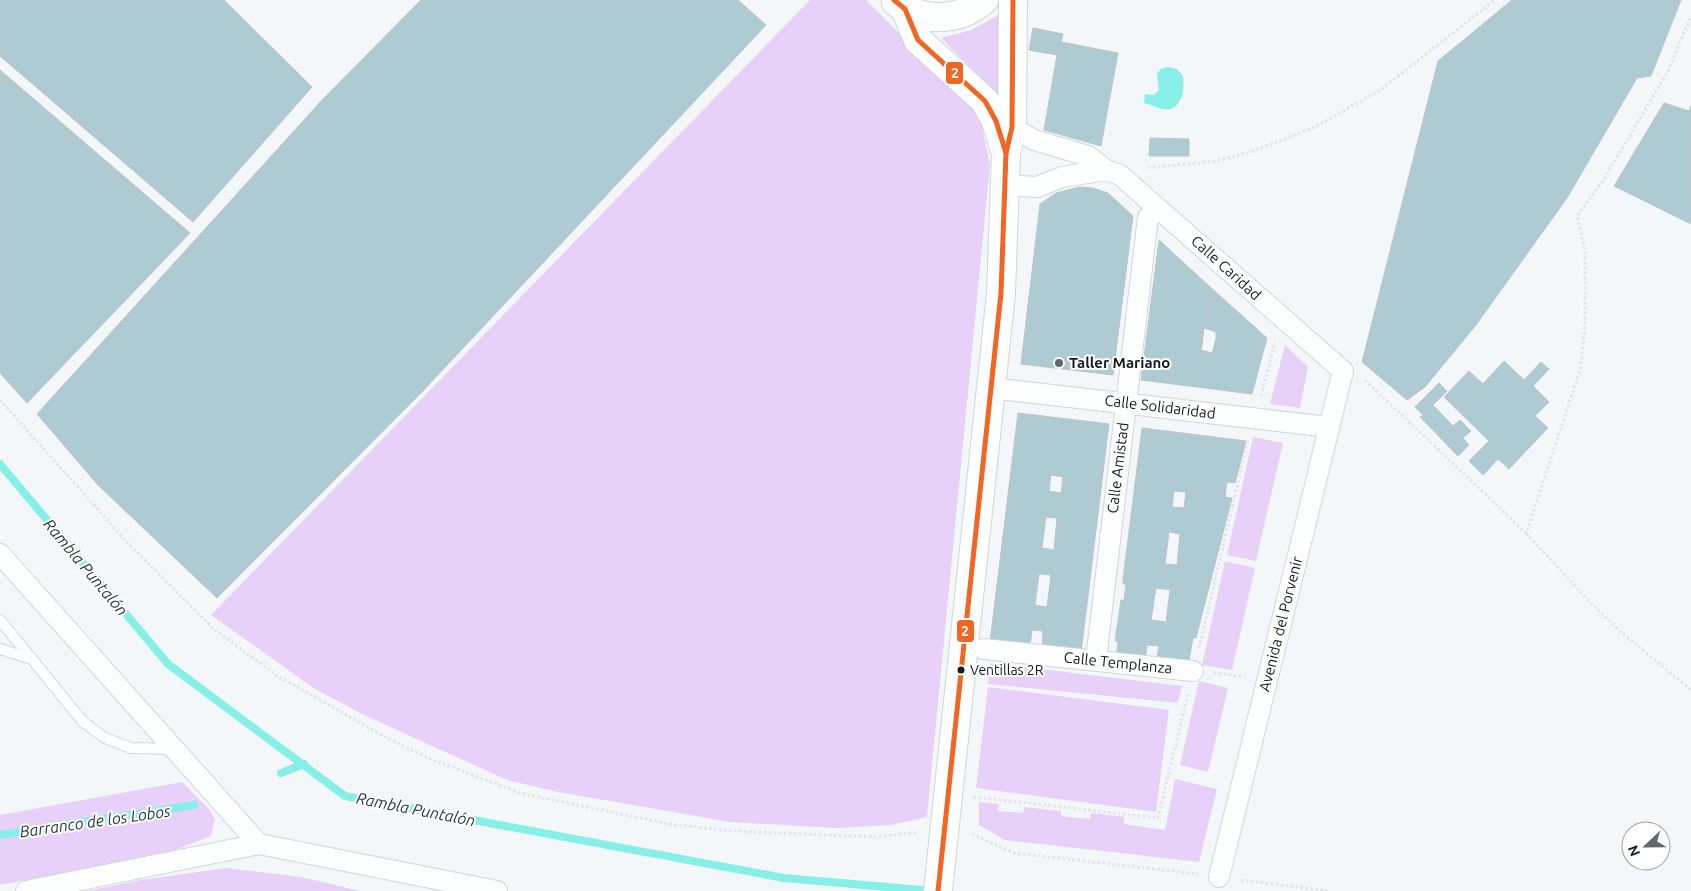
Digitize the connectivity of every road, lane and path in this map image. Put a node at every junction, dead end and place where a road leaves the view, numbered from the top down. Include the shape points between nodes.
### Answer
1 (984, 0) edge
2 (1014, 0) edge
3 (1495, 0) edge
4 (899, 4) edge
5 (1691, 16) edge
6 (1012, 127) junction
7 (1006, 153) junction
8 (1113, 173) junction
9 (1005, 185) junction
10 (1148, 217) dead end
11 (1343, 371) junction
12 (991, 388) junction
13 (0, 400) edge
14 (1126, 403) junction
15 (1329, 427) junction
16 (1526, 533) junction
17 (0, 554) edge
18 (0, 620) edge
19 (0, 649) edge
20 (984, 649) dead end
21 (32, 659) junction
22 (1096, 660) junction
23 (1194, 671) joint
24 (1268, 679) junction
25 (1691, 690) edge
26 (175, 750) junction
27 (944, 834) junction
28 (259, 844) junction
29 (1219, 877) junction
30 (26, 891) edge
31 (497, 891) edge
32 (938, 891) edge
33 (1330, 891) edge

1 - 4 street via 965,13 945,18 924,16
2 - 6 street
3 - 8 path via 1379,91 1313,128 1216,161
4 - 7 street via 918,40 985,102 996,121
5 - 16 path via 1667,73 1604,179 1577,216 1585,252 1581,367
6 - 7 street
6 - 8 street, Calle Caridad via 1034,140 1088,156
7 - 9 street
8 - 9 street via 1062,177 1037,187
8 - 11 street, Calle Caridad
9 - 12 street via 1001,293
10 - 14 street, Calle Amistad
11 - 15 street, Avenida del Porvenir
11 - 16 path via 1356,371
12 - 14 street, Calle Solidaridad
12 - 27 street
13 - 27 path via 127,542 214,629 292,684 428,758 520,793 669,824 731,831 876,837
14 - 15 street, Calle Solidaridad
14 - 22 street, Calle Amistad
15 - 24 street, Avenida del Porvenir
16 - 25 path via 1609,620
17 - 26 street
18 - 21 lane
19 - 21 lane
20 - 22 street, Calle Templanza
21 - 26 lane via 83,722 105,738 131,748
22 - 23 street, Calle Templanza
23 - 24 path
24 - 29 street, Avenida del Porvenir
26 - 28 street
27 - 29 path via 966,831 1014,853
27 - 32 street
28 - 30 street
28 - 31 street
29 - 33 path

